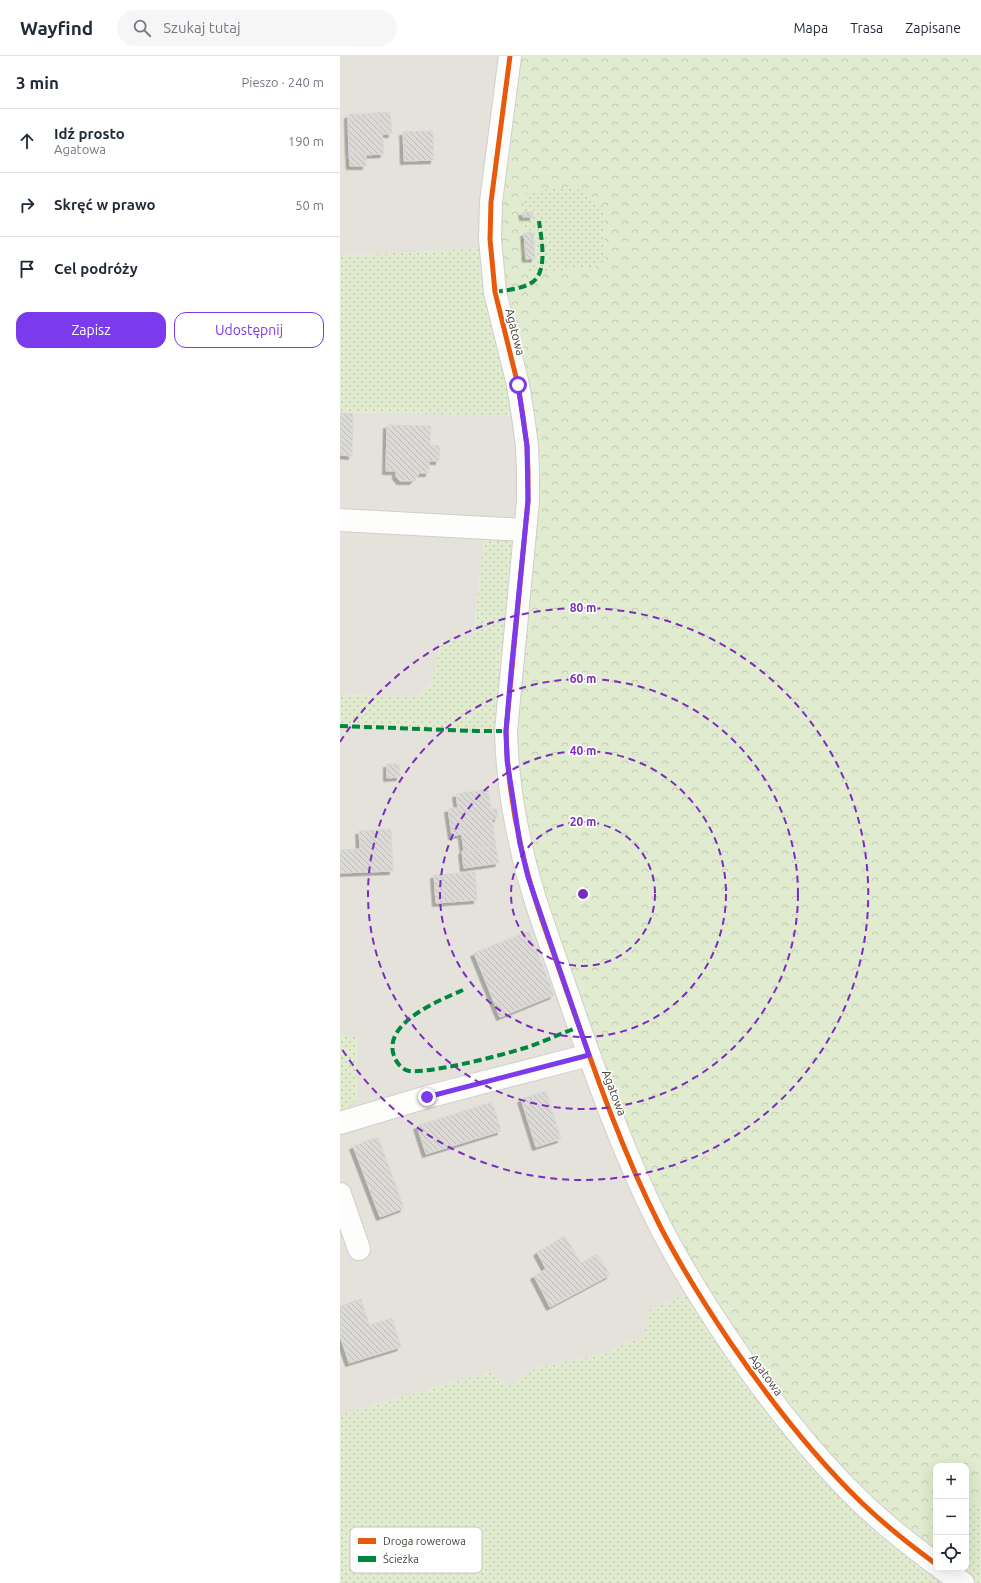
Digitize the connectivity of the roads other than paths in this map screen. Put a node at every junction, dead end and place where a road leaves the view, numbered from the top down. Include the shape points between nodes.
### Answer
1 (510, 56) edge
2 (340, 520) edge
3 (525, 530) junction
4 (589, 1055) junction
5 (340, 1123) edge
6 (340, 1194) edge
7 (359, 1249) dead end
8 (933, 1562) edge
9 (945, 1571) edge
10 (963, 1583) edge

1 - 3 street, Agatowa via 492,195 490,239 495,292 518,385 526,439 528,494
2 - 3 street
3 - 4 street, Agatowa via 506,731 510,787 528,877
4 - 5 street via 427,1097
4 - 8 street, Agatowa via 627,1153 660,1227 704,1303 778,1410 818,1457 862,1503
6 - 7 street
9 - 10 street

